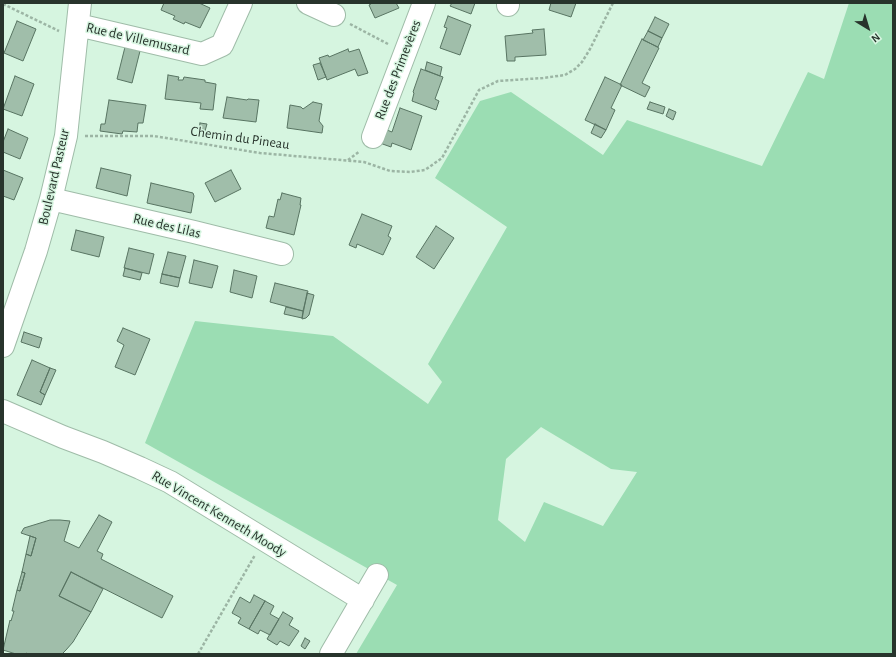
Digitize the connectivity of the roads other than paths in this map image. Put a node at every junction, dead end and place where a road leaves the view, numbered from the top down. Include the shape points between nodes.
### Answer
1 (80, 3) edge
2 (241, 3) edge
3 (308, 3) edge
4 (424, 3) edge
5 (334, 15) road end
6 (78, 32) junction
7 (367, 144) road end
8 (51, 200) junction
9 (282, 254) dead end
10 (12, 293) edge
11 (3, 346) edge
12 (3, 411) edge
13 (377, 575) dead end
14 (363, 600) junction
15 (331, 654) edge

1 - 6 street, Boulevard Pasteur
2 - 6 street, Rue de Villemusard via 222,45 202,54
3 - 5 street
4 - 7 street, Rue des Primevères
6 - 8 street, Boulevard Pasteur via 66,136
8 - 9 street, Rue des Lilas
8 - 10 street, Boulevard Pasteur via 36,251
10 - 11 street, Boulevard Pasteur
12 - 14 street, Rue Vincent Kenneth Moody via 170,482
13 - 14 street
14 - 15 street

